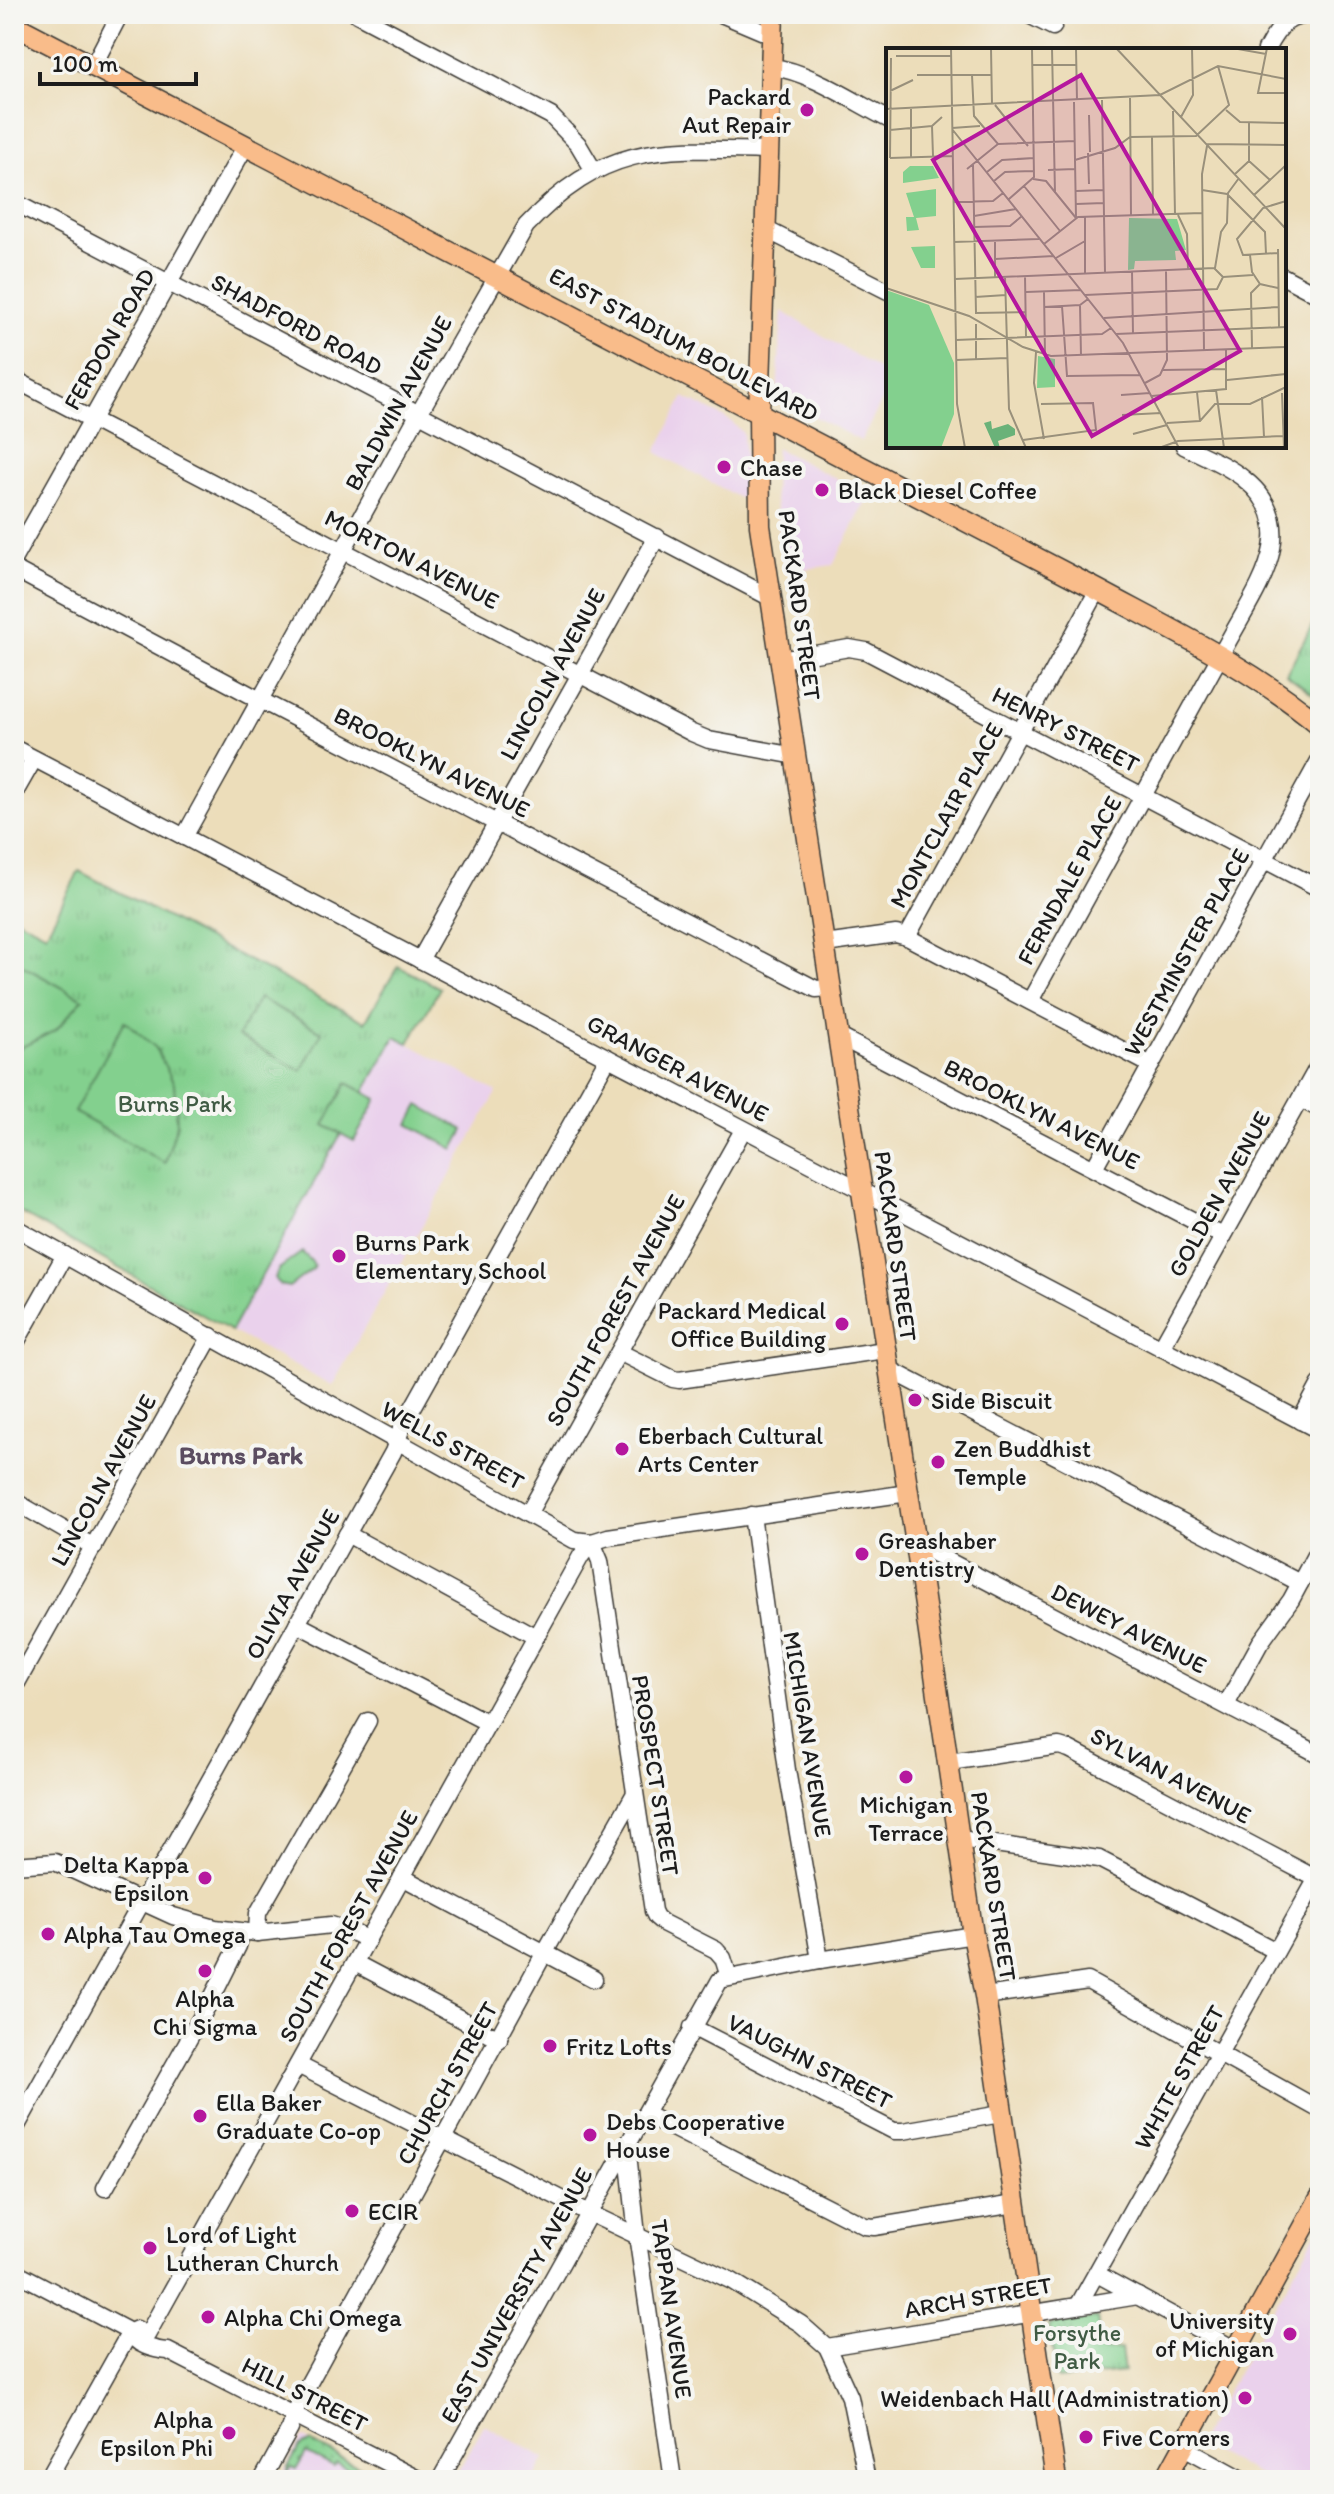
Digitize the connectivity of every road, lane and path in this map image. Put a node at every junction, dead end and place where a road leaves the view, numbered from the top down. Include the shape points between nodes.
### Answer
1 (120, 14) edge
2 (357, 14) edge
3 (721, 14) edge
4 (773, 14) edge
5 (1027, 14) edge
6 (1320, 16) edge
7 (14, 25) edge
8 (1053, 27) dead end
9 (773, 36) junction
10 (1267, 48) edge
11 (93, 66) junction
12 (772, 67) junction
13 (886, 118) edge
14 (246, 145) junction
15 (768, 151) junction
16 (594, 171) junction
17 (14, 202) edge
18 (767, 230) junction
19 (497, 276) junction
20 (1286, 278) edge
21 (168, 283) junction
22 (886, 290) edge
23 (1320, 296) edge
24 (14, 379) edge
25 (759, 413) junction
26 (418, 415) junction
27 (91, 420) junction
28 (1188, 448) edge
29 (657, 537) junction
30 (344, 551) junction
31 (14, 558) edge
32 (14, 569) edge
33 (1098, 590) junction
34 (771, 598) junction
35 (1220, 656) junction
36 (781, 660) junction
37 (580, 674) junction
38 (260, 700) junction
39 (1320, 725) edge
40 (1019, 732) junction
41 (14, 748) edge
42 (796, 756) junction
43 (34, 759) junction
44 (1320, 759) edge
45 (14, 794) edge
46 (1142, 795) junction
47 (497, 822) junction
48 (184, 837) junction
49 (1264, 860) junction
50 (1320, 889) edge
51 (907, 937) junction
52 (825, 944) junction
53 (420, 960) junction
54 (831, 988) junction
55 (1030, 1001) junction
56 (838, 1036) junction
57 (608, 1058) junction
58 (1320, 1063) edge
59 (1151, 1065) junction
60 (1300, 1099) junction
61 (1320, 1109) edge
62 (743, 1130) junction
63 (1094, 1168) junction
64 (861, 1189) junction
65 (14, 1227) edge
66 (1223, 1236) junction
67 (65, 1255) junction
68 (211, 1336) junction
69 (14, 1346) edge
70 (1161, 1348) junction
71 (619, 1352) junction
72 (886, 1359) junction
73 (1320, 1384) edge
74 (1300, 1421) junction
75 (1320, 1431) edge
76 (396, 1442) junction
77 (908, 1493) junction
78 (14, 1501) edge
79 (528, 1514) junction
80 (752, 1515) junction
81 (347, 1534) junction
82 (592, 1542) junction
83 (916, 1544) junction
84 (1320, 1546) edge
85 (94, 1547) junction
86 (1300, 1583) junction
87 (297, 1624) junction
88 (536, 1637) junction
89 (14, 1688) edge
90 (1226, 1705) junction
91 (368, 1721) dead end
92 (488, 1723) junction
93 (1320, 1755) edge
94 (949, 1762) junction
95 (634, 1795) junction
96 (960, 1839) junction
97 (14, 1865) edge
98 (1318, 1876) edge
99 (402, 1877) junction
100 (142, 1901) junction
101 (249, 1932) junction
102 (973, 1935) junction
103 (368, 1940) junction
104 (1276, 1951) junction
105 (545, 1952) junction
106 (820, 1960) junction
107 (355, 1963) junction
108 (729, 1977) junction
109 (594, 1979) dead end
110 (985, 1996) junction
111 (692, 2027) junction
112 (499, 2039) junction
113 (1220, 2054) junction
114 (298, 2065) junction
115 (1320, 2110) edge
116 (645, 2114) junction
117 (1001, 2114) junction
118 (14, 2131) edge
119 (443, 2139) junction
120 (627, 2145) junction
121 (105, 2188) dead end
122 (1320, 2198) edge
123 (1015, 2204) junction
124 (589, 2213) junction
125 (637, 2235) junction
126 (14, 2271) edge
127 (1097, 2274) junction
128 (1138, 2296) junction
129 (1079, 2304) junction
130 (1031, 2312) junction
131 (137, 2335) junction
132 (827, 2347) junction
133 (1236, 2350) junction
134 (294, 2416) junction
135 (1182, 2446) junction
136 (47, 2480) edge
137 (262, 2480) edge
138 (420, 2480) edge
139 (440, 2480) edge
140 (673, 2480) edge
141 (867, 2480) edge
142 (1056, 2480) edge
143 (1165, 2480) edge
144 (1244, 2480) edge

1 - 11 street
2 - 16 street via 551,116 578,144
3 - 9 street
4 - 9 main road, PACKARD STREET
5 - 8 street
6 - 10 street via 1293,18
7 - 11 main road, EAST STADIUM BOULEVARD
9 - 12 main road, PACKARD STREET
11 - 14 main road, EAST STADIUM BOULEVARD
12 - 13 street via 802,74
12 - 15 main road, PACKARD STREET
14 - 19 main road, EAST STADIUM BOULEVARD
14 - 21 street, FERDON ROAD
15 - 16 street, BALDWIN AVENUE via 665,150 636,154
15 - 18 main road, PACKARD STREET
16 - 19 street, BALDWIN AVENUE via 568,186 526,226
17 - 21 street, SHADFORD ROAD
18 - 22 street
18 - 25 main road, PACKARD STREET
19 - 25 main road, EAST STADIUM BOULEVARD
19 - 26 street, BALDWIN AVENUE
20 - 23 street
21 - 26 street, SHADFORD ROAD
21 - 27 street, FERDON ROAD
24 - 27 street, MORTON AVENUE
25 - 33 main road, EAST STADIUM BOULEVARD
25 - 34 main road, PACKARD STREET via 759,510
26 - 29 street, SHADFORD ROAD
26 - 30 street, BALDWIN AVENUE
27 - 30 street, MORTON AVENUE
27 - 31 street, FERDON ROAD
28 - 35 street, FERNDALE PLACE via 1243,478 1259,493 1274,532 1267,568
29 - 34 street, SHADFORD ROAD
29 - 37 street, LINCOLN AVENUE
30 - 37 street, MORTON AVENUE
30 - 38 street, BALDWIN AVENUE
32 - 38 street, BROOKLYN AVENUE
33 - 35 main road, EAST STADIUM BOULEVARD
33 - 40 street, MONTCLAIR PLACE
34 - 36 main road, PACKARD STREET
35 - 39 main road, EAST STADIUM BOULEVARD
35 - 46 street, FERNDALE PLACE
36 - 40 street, HENRY STREET via 858,648
36 - 42 main road, PACKARD STREET
37 - 42 street, MORTON AVENUE via 709,740
37 - 47 street, LINCOLN AVENUE
38 - 47 street, BROOKLYN AVENUE
38 - 48 street, BALDWIN AVENUE
40 - 46 street, HENRY STREET
40 - 51 street, MONTCLAIR PLACE
41 - 43 street, GRANGER AVENUE
42 - 52 main road, PACKARD STREET
43 - 45 street
43 - 48 street, GRANGER AVENUE
44 - 49 street, WESTMINSTER PLACE
46 - 49 street, HENRY STREET
46 - 55 street, FERNDALE PLACE
47 - 53 street, LINCOLN AVENUE
47 - 54 street, BROOKLYN AVENUE via 816,989
48 - 53 street, GRANGER AVENUE
49 - 50 street, HENRY STREET
49 - 59 street, WESTMINSTER PLACE
51 - 52 street
51 - 55 street
52 - 54 main road, PACKARD STREET
53 - 57 street, GRANGER AVENUE
54 - 56 main road, PACKARD STREET
55 - 59 street
56 - 63 street, BROOKLYN AVENUE
56 - 64 main road, PACKARD STREET
57 - 62 street, GRANGER AVENUE
57 - 76 street, OLIVIA AVENUE
58 - 60 street, GOLDEN AVENUE
59 - 63 street, WESTMINSTER PLACE
60 - 61 street
60 - 66 street, GOLDEN AVENUE
62 - 64 street, GRANGER AVENUE
62 - 71 street, SOUTH FOREST AVENUE
63 - 66 street, BROOKLYN AVENUE
64 - 70 street, GRANGER AVENUE
64 - 72 main road, PACKARD STREET
65 - 67 street, WELLS STREET
66 - 70 street, GOLDEN AVENUE
67 - 68 street, WELLS STREET
67 - 69 street
68 - 76 street, WELLS STREET
68 - 85 street, LINCOLN AVENUE
70 - 74 street, GRANGER AVENUE
71 - 72 street via 679,1380
71 - 79 street, SOUTH FOREST AVENUE
72 - 77 main road, PACKARD STREET
72 - 86 street
73 - 74 street
74 - 75 street, GRANGER AVENUE
76 - 79 street, WELLS STREET
76 - 81 street, OLIVIA AVENUE
77 - 80 street
77 - 83 main road, PACKARD STREET
78 - 85 street
79 - 82 street, WELLS STREET via 574,1540
80 - 82 street
80 - 106 street, MICHIGAN AVENUE
81 - 87 street, OLIVIA AVENUE
81 - 88 street
82 - 88 street, SOUTH FOREST AVENUE
82 - 95 street, PROSPECT STREET via 600,1561
83 - 90 street, DEWEY AVENUE
83 - 94 main road, PACKARD STREET
84 - 86 street
85 - 89 street, LINCOLN AVENUE
86 - 90 street
87 - 92 street
87 - 100 street, OLIVIA AVENUE
88 - 92 street, SOUTH FOREST AVENUE
90 - 93 street, DEWEY AVENUE
91 - 101 street
92 - 99 street, SOUTH FOREST AVENUE
94 - 96 main road, PACKARD STREET
94 - 98 street, SYLVAN AVENUE via 1059,1746 1069,1749
95 - 105 street, CHURCH STREET
95 - 108 street, PROSPECT STREET via 656,1917 716,1950
96 - 102 main road, PACKARD STREET
96 - 104 street via 1099,1859
97 - 100 street via 55,1862
98 - 104 street, WHITE STREET
99 - 103 street, SOUTH FOREST AVENUE
99 - 105 street
100 - 101 street via 190,1922
100 - 118 street, OLIVIA AVENUE
101 - 103 street via 331,1925
101 - 121 street
102 - 106 street
102 - 110 main road, PACKARD STREET
103 - 107 street, SOUTH FOREST AVENUE
104 - 113 street, WHITE STREET
105 - 109 street
105 - 112 street, CHURCH STREET
106 - 108 street
107 - 112 street
107 - 114 street, SOUTH FOREST AVENUE
108 - 111 street, EAST UNIVERSITY AVENUE via 717,1983
110 - 113 street via 1088,1981
110 - 117 main road, PACKARD STREET
111 - 116 street, EAST UNIVERSITY AVENUE
111 - 117 street, VAUGHN STREET via 894,2131
112 - 119 street, CHURCH STREET
113 - 115 street
113 - 127 street, WHITE STREET
114 - 119 street
114 - 131 street, SOUTH FOREST AVENUE
116 - 120 street, EAST UNIVERSITY AVENUE
116 - 123 street via 865,2226
117 - 123 main road, PACKARD STREET
119 - 124 street
119 - 134 street, CHURCH STREET
120 - 124 street, EAST UNIVERSITY AVENUE
120 - 125 street, TAPPAN AVENUE
122 - 133 main road
123 - 130 main road, PACKARD STREET
124 - 125 street
124 - 139 street, EAST UNIVERSITY AVENUE
125 - 132 street via 732,2281 801,2324
125 - 140 street, TAPPAN AVENUE
126 - 131 street, HILL STREET
127 - 128 street
127 - 129 street, WHITE STREET
128 - 129 street, ARCH STREET
128 - 133 street
129 - 130 street, ARCH STREET
130 - 132 street, ARCH STREET
130 - 142 main road, PACKARD STREET
131 - 134 street, HILL STREET via 161,2342 168,2351
131 - 136 street, SOUTH FOREST AVENUE
132 - 141 street via 850,2397
133 - 135 main road
134 - 137 street, CHURCH STREET
134 - 138 street, HILL STREET
135 - 143 main road
135 - 144 street

